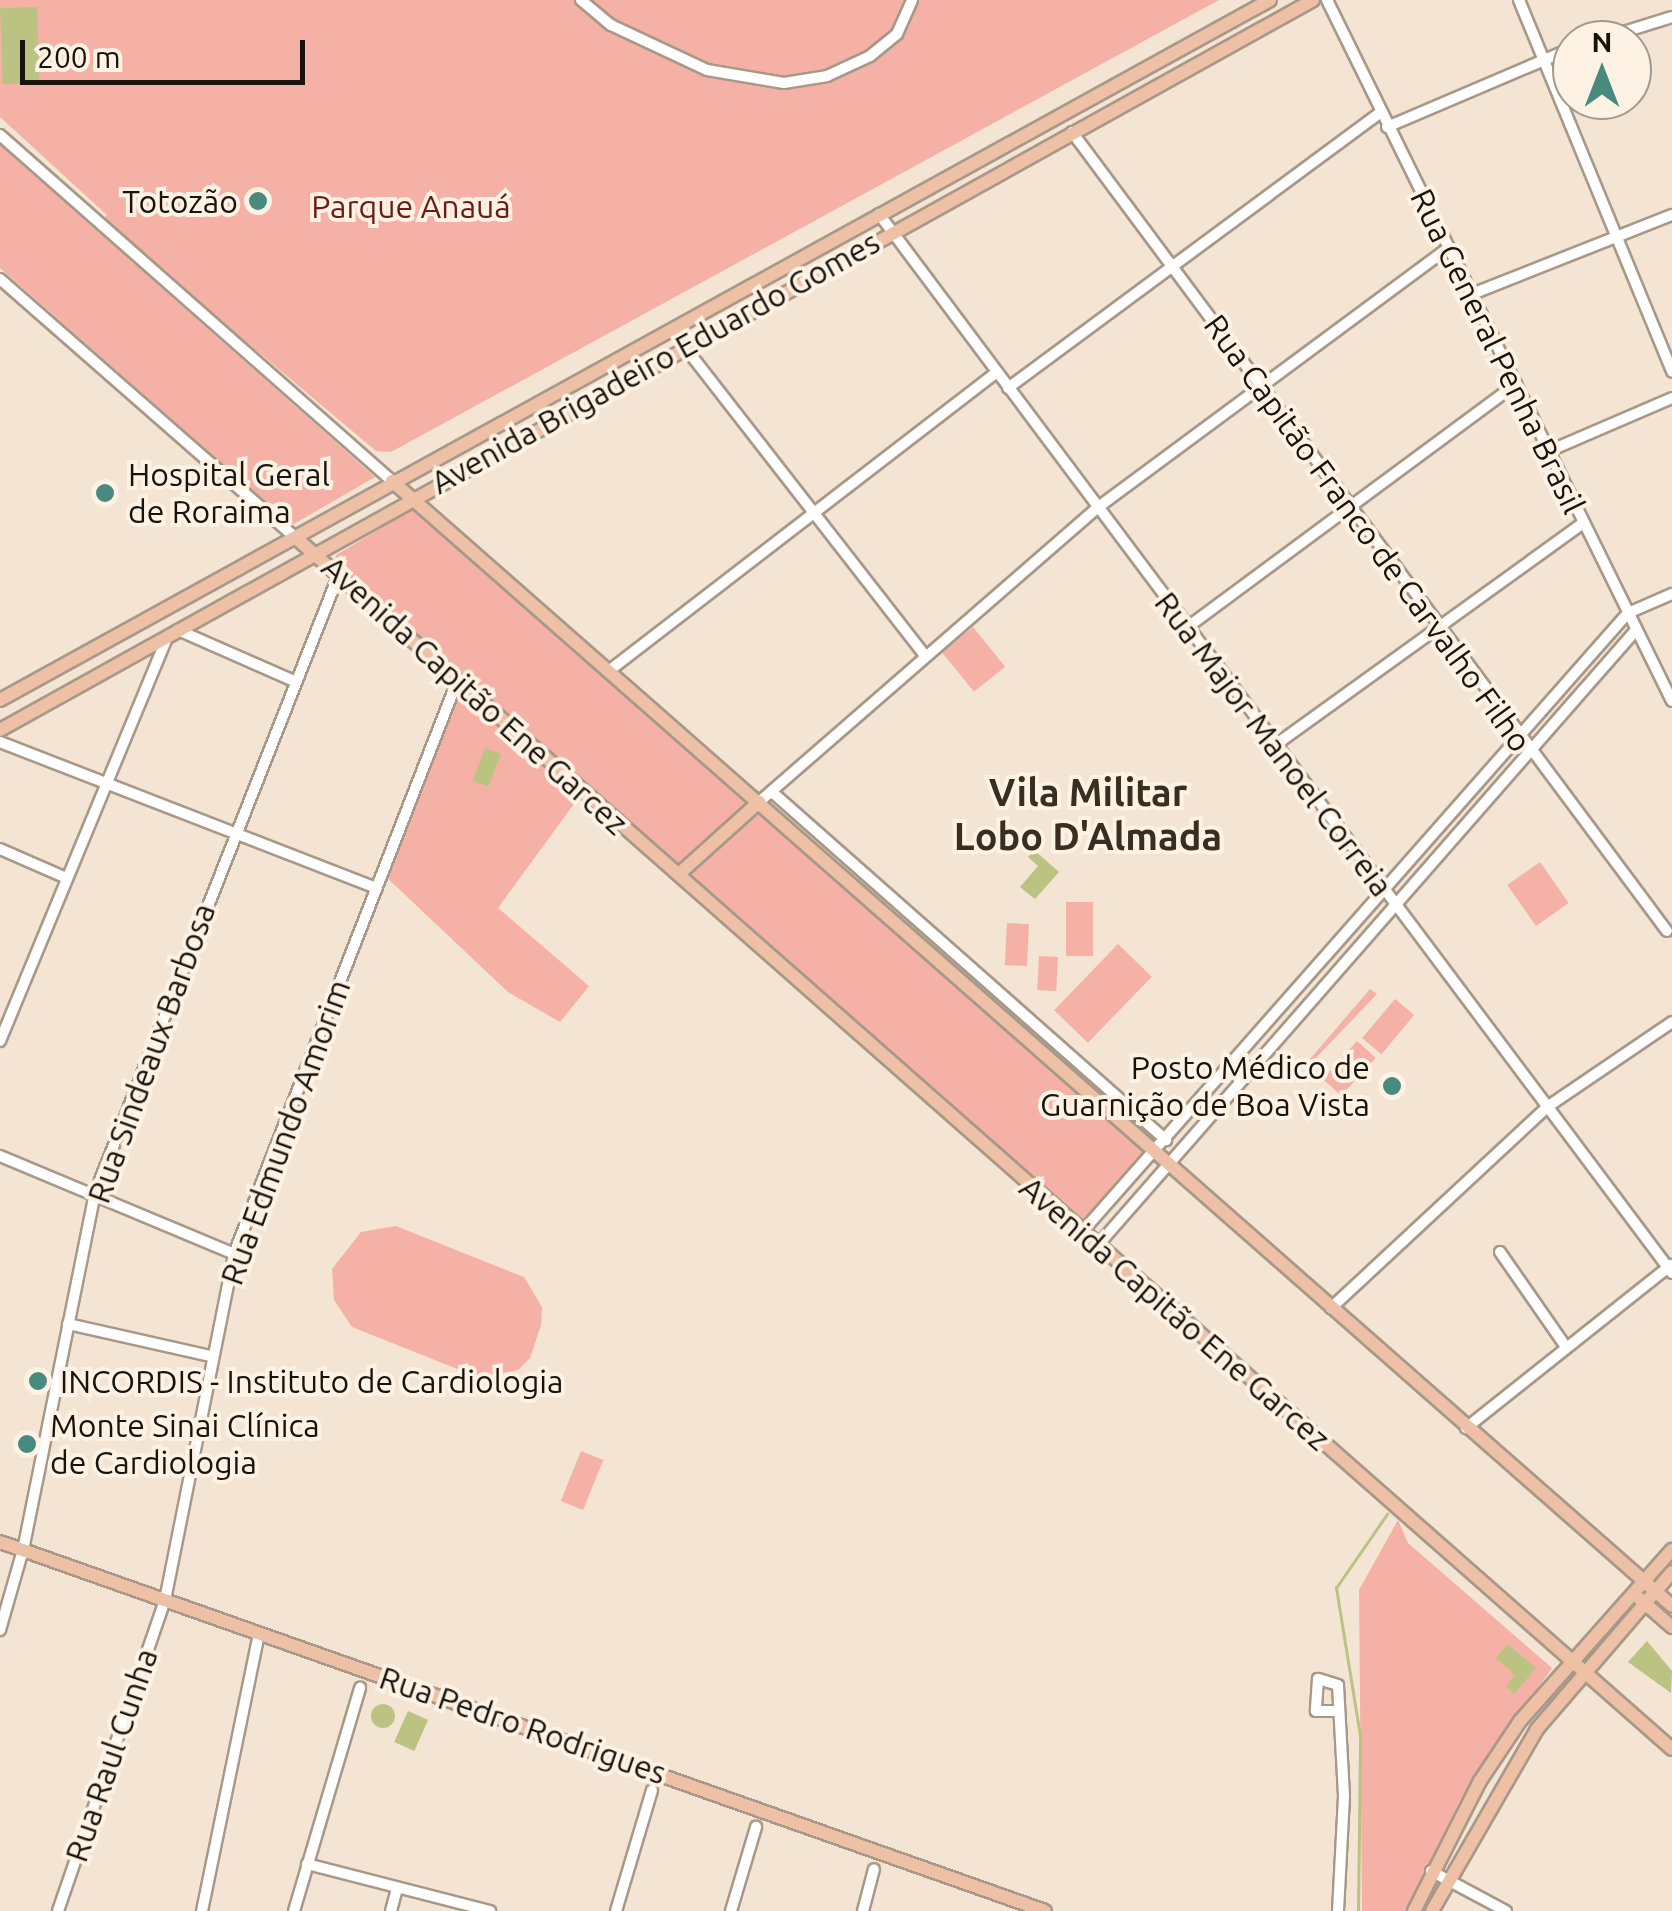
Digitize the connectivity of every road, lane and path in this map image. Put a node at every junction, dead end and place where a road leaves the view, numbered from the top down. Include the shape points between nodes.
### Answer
1 (581, 0) edge
2 (912, 0) edge
3 (1270, 0) edge
4 (1313, 0) edge
5 (1327, 0) edge
6 (1519, 0) edge
7 (1552, 54) edge
8 (1544, 57) junction
9 (1379, 113) junction
10 (1387, 127) junction
11 (1072, 132) junction
12 (0, 135) edge
13 (879, 214) junction
14 (1672, 215) edge
15 (892, 232) junction
16 (1617, 237) junction
17 (1448, 248) junction
18 (1172, 266) junction
19 (0, 279) edge
20 (1472, 294) junction
21 (684, 346) junction
22 (1672, 372) edge
23 (996, 374) junction
24 (1516, 384) junction
25 (1260, 386) junction
26 (1008, 388) junction
27 (1672, 398) edge
28 (1549, 451) junction
29 (392, 481) junction
30 (410, 498) junction
31 (1097, 508) junction
32 (1350, 509) junction
33 (814, 514) junction
34 (1583, 523) junction
35 (296, 538) junction
36 (315, 552) junction
37 (339, 574) junction
38 (1672, 594) edge
39 (1628, 613) junction
40 (1186, 629) junction
41 (1438, 629) junction
42 (1636, 630) junction
43 (172, 634) junction
44 (116, 638) junction
45 (924, 654) junction
46 (74, 660) junction
47 (122, 663) junction
48 (610, 670) junction
49 (458, 680) junction
50 (294, 681) junction
51 (86, 682) junction
52 (0, 700) edge
53 (1672, 701) edge
54 (0, 730) edge
55 (1517, 738) junction
56 (0, 742) edge
57 (1274, 746) junction
58 (1528, 752) junction
59 (103, 781) junction
60 (772, 792) junction
61 (758, 802) junction
62 (235, 832) junction
63 (0, 850) edge
64 (678, 874) junction
65 (64, 877) junction
66 (377, 888) junction
67 (1384, 889) junction
68 (1398, 906) junction
69 (1667, 932) dead end
70 (1288, 1000) junction
71 (1302, 1012) junction
72 (1672, 1022) edge
73 (0, 1041) edge
74 (1546, 1107) junction
75 (1186, 1117) junction
76 (1199, 1129) junction
77 (1166, 1140) junction
78 (1156, 1151) junction
79 (0, 1156) edge
80 (1168, 1165) junction
81 (95, 1193) junction
82 (1082, 1232) junction
83 (1098, 1246) junction
84 (1500, 1252) dead end
85 (234, 1254) junction
86 (1671, 1268) edge
87 (1330, 1308) junction
88 (68, 1324) junction
89 (1566, 1347) junction
90 (210, 1356) junction
91 (1466, 1428) junction
92 (0, 1542) edge
93 (24, 1550) junction
94 (1672, 1550) edge
95 (1672, 1572) edge
96 (1642, 1579) junction
97 (1655, 1590) junction
98 (1630, 1591) junction
99 (165, 1600) junction
100 (1643, 1602) junction
101 (1672, 1606) edge
102 (1672, 1627) edge
103 (0, 1630) edge
104 (260, 1633) junction
105 (1567, 1661) junction
106 (1581, 1671) junction
107 (360, 1688) dead end
108 (1338, 1711) dead end
109 (1672, 1749) edge
110 (652, 1790) dead end
111 (756, 1827) dead end
112 (307, 1864) junction
113 (874, 1870) dead end
114 (1431, 1871) junction
115 (1446, 1880) junction
116 (397, 1888) junction
117 (58, 1911) edge
118 (202, 1911) edge
119 (294, 1911) edge
120 (392, 1911) edge
121 (490, 1911) edge
122 (616, 1911) edge
123 (731, 1911) edge
124 (864, 1911) edge
125 (1045, 1911) edge
126 (1338, 1911) edge
127 (1414, 1911) edge
128 (1432, 1911) edge
129 (1506, 1911) edge

1 - 2 street via 611,25 708,70 784,83 828,76 870,56 897,34
3 - 13 main road, Avenida Brigadeiro Eduardo Gomes
4 - 11 main road, Avenida Brigadeiro Eduardo Gomes
5 - 9 street, Rua General Penha Brasil
6 - 8 street
7 - 8 street
8 - 10 street
8 - 16 street
9 - 10 street, Rua General Penha Brasil
9 - 18 street
10 - 17 street, Rua General Penha Brasil
11 - 15 main road, Avenida Brigadeiro Eduardo Gomes
11 - 18 street, Rua Capitão Franco de Carvalho Filho
12 - 29 street
13 - 15 street, Rua Major Manoel Correia
13 - 29 main road, Avenida Brigadeiro Eduardo Gomes
14 - 16 street
15 - 21 main road, Avenida Brigadeiro Eduardo Gomes
15 - 23 street, Rua Major Manoel Correia
16 - 20 street
16 - 22 street
17 - 20 street, Rua General Penha Brasil
17 - 25 street
18 - 25 street, Rua Capitão Franco de Carvalho Filho
18 - 26 street
19 - 35 street, Avenida Capitão Ene Garcez
20 - 24 street, Rua General Penha Brasil
21 - 30 main road, Avenida Brigadeiro Eduardo Gomes
21 - 33 street
23 - 26 street, Rua Major Manoel Correia
23 - 33 street
24 - 28 street, Rua General Penha Brasil
24 - 32 street
25 - 31 street
25 - 32 street, Rua Capitão Franco de Carvalho Filho
26 - 31 street, Rua Major Manoel Correia
27 - 28 street
28 - 34 street, Rua General Penha Brasil
29 - 30 main road
29 - 35 main road, Avenida Brigadeiro Eduardo Gomes
30 - 36 main road, Avenida Brigadeiro Eduardo Gomes
30 - 48 main road
31 - 40 street, Rua Major Manoel Correia
31 - 45 street
32 - 40 street
32 - 41 street, Rua Capitão Franco de Carvalho Filho
33 - 45 street
33 - 48 street
34 - 39 street, Rua General Penha Brasil
34 - 41 street
35 - 36 main road, Avenida Capitão Ene Garcez
35 - 44 main road, Avenida Brigadeiro Eduardo Gomes
36 - 37 main road, Avenida Capitão Ene Garcez
36 - 43 main road, Avenida Brigadeiro Eduardo Gomes
37 - 49 main road, Avenida Capitão Ene Garcez
37 - 50 street, Rua Sindeaux Barbosa
38 - 39 street
39 - 42 street, Rua General Penha Brasil
39 - 55 street
40 - 57 street, Rua Major Manoel Correia
41 - 55 street, Rua Capitão Franco de Carvalho Filho
41 - 57 street
42 - 53 street, Rua General Penha Brasil
42 - 58 street
43 - 47 main road, Avenida Brigadeiro Eduardo Gomes
43 - 50 street
43 - 59 street
44 - 46 main road, Avenida Brigadeiro Eduardo Gomes
44 - 47 main road via 100,660 106,666
45 - 60 street
46 - 51 main road via 98,661
46 - 52 main road, Avenida Brigadeiro Eduardo Gomes
47 - 51 main road, Avenida Brigadeiro Eduardo Gomes
48 - 61 main road
49 - 64 main road, Avenida Capitão Ene Garcez
49 - 66 street, Rua Edmundo Amorim
50 - 62 street, Rua Sindeaux Barbosa
51 - 54 main road, Avenida Brigadeiro Eduardo Gomes
55 - 58 street, Rua Capitão Franco de Carvalho Filho
55 - 67 street
56 - 59 street
57 - 67 street, Rua Major Manoel Correia
58 - 68 street
58 - 69 street, Rua Capitão Franco de Carvalho Filho
59 - 62 street
59 - 65 street
60 - 61 street
60 - 77 street
61 - 64 main road
61 - 78 main road
62 - 66 street
62 - 81 street, Rua Sindeaux Barbosa
63 - 65 street
64 - 82 main road, Avenida Capitão Ene Garcez
65 - 73 street
66 - 85 street, Rua Edmundo Amorim
67 - 68 street, Rua Major Manoel Correia
67 - 70 street
68 - 71 street
68 - 74 street, Rua Major Manoel Correia
70 - 71 street
70 - 75 street
71 - 76 street
72 - 74 street
74 - 86 street, Rua Major Manoel Correia
74 - 87 street
75 - 76 street
75 - 77 street
76 - 80 street
77 - 78 street
78 - 80 main road
78 - 82 street
79 - 81 street
80 - 83 street
80 - 87 main road
81 - 85 street
81 - 88 street, Rua Sindeaux Barbosa
82 - 83 main road, Avenida Capitão Ene Garcez
83 - 105 main road, Avenida Capitão Ene Garcez
84 - 89 street
85 - 90 street, Rua Edmundo Amorim
86 - 89 street
87 - 91 main road
88 - 90 street
88 - 93 street, Rua Sindeaux Barbosa
89 - 91 street
90 - 99 street, Rua Edmundo Amorim
91 - 96 main road
92 - 93 main road, Rua Pedro Rodrigues
93 - 99 main road, Rua Pedro Rodrigues
93 - 103 street, Rua Sindeaux Barbosa
94 - 96 main road
95 - 97 main road
96 - 97 main road
96 - 98 main road
97 - 100 main road
97 - 101 main road
98 - 100 main road
98 - 105 main road
99 - 104 main road, Rua Pedro Rodrigues
99 - 117 street, Rua Raul Cunha
100 - 102 main road
100 - 106 main road
104 - 118 street
104 - 125 main road, Rua Pedro Rodrigues
105 - 106 main road, Avenida Capitão Ene Garcez
105 - 114 main road via 1480,1781
106 - 109 main road, Avenida Capitão Ene Garcez
106 - 115 main road via 1496,1792
107 - 112 street
108 - 126 street via 1344,1796
110 - 122 street
111 - 123 street
112 - 116 street
112 - 119 street
113 - 124 street
114 - 115 street
114 - 127 main road
115 - 128 main road
115 - 129 street
116 - 120 street
116 - 121 street

